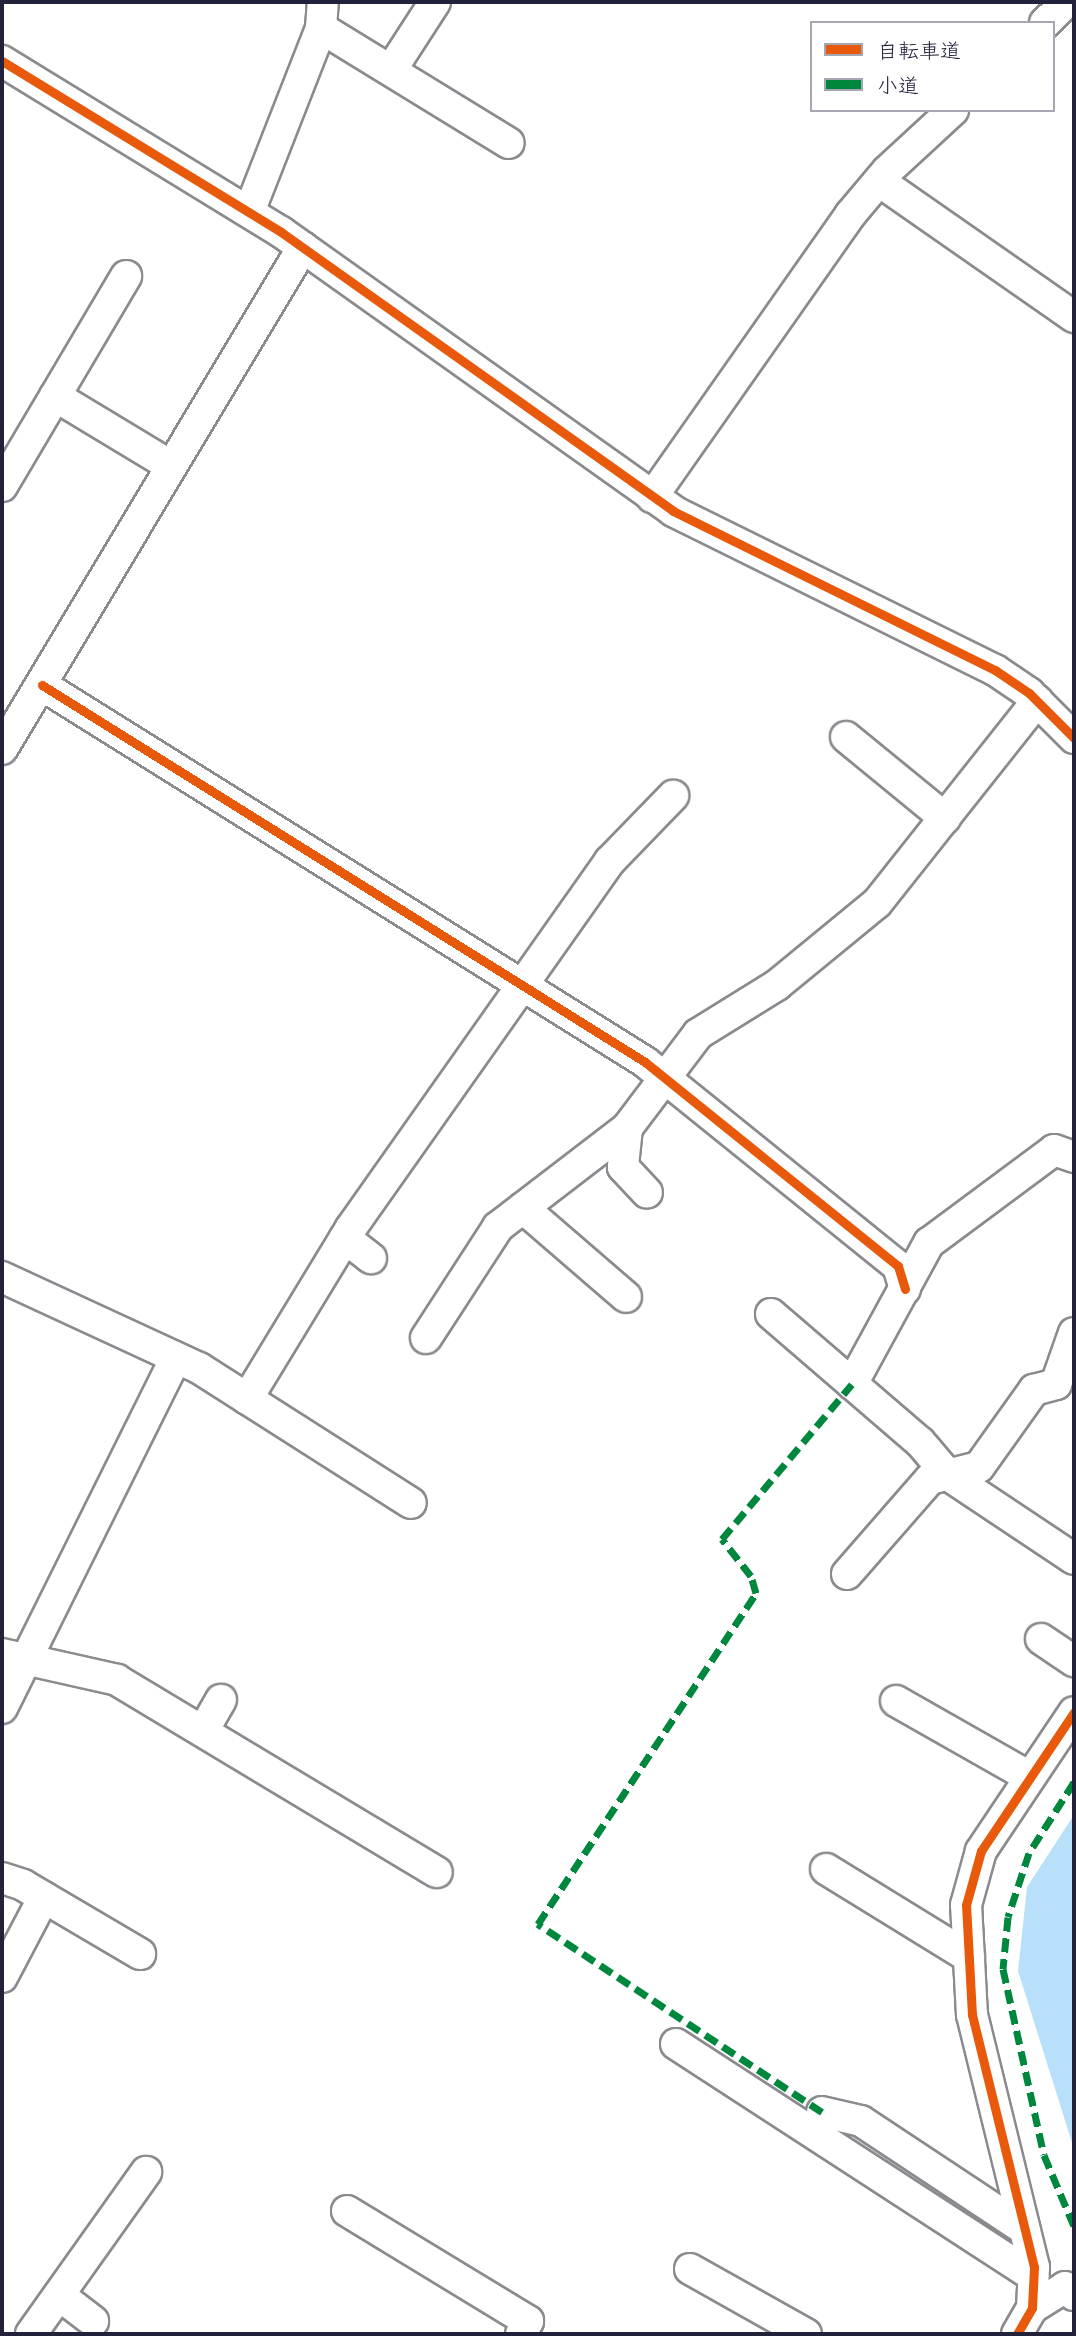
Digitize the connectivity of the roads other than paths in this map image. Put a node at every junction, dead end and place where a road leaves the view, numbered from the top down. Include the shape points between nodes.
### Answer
1 (435, 2) edge
2 (1067, 2) edge
3 (322, 15) edge
4 (1047, 21) edge
5 (2, 61) edge
6 (391, 70) junction
7 (951, 112) edge
8 (509, 143) dead end
9 (879, 181) junction
10 (249, 212) junction
11 (303, 247) junction
12 (126, 276) dead end
13 (1074, 317) edge
14 (55, 396) junction
15 (171, 466) junction
16 (2, 485) edge
17 (652, 497) junction
18 (42, 685) junction
19 (1037, 701) junction
20 (846, 737) dead end
21 (1074, 738) edge
22 (2, 749) edge
23 (673, 796) dead end
24 (945, 818) junction
25 (524, 986) junction
26 (662, 1077) junction
27 (627, 1128) junction
28 (1074, 1157) edge
29 (647, 1193) dead end
30 (523, 1208) junction
31 (345, 1238) junction
32 (371, 1258) dead end
33 (2, 1277) edge
34 (905, 1289) junction
35 (626, 1297) dead end
36 (771, 1314) dead end
37 (1074, 1334) edge
38 (426, 1338) dead end
39 (176, 1358) junction
40 (852, 1384) junction
41 (247, 1399) junction
42 (948, 1475) junction
43 (411, 1503) dead end
44 (1074, 1559) edge
45 (846, 1574) dead end
46 (1041, 1639) dead end
47 (14, 1656) edge
48 (1074, 1661) edge
49 (220, 1699) dead end
50 (896, 1701) dead end
51 (2, 1708) edge
52 (1074, 1712) edge
53 (203, 1731) junction
54 (1030, 1777) junction
55 (826, 1869) dead end
56 (437, 1872) dead end
57 (2, 1878) edge
58 (44, 1897) junction
59 (140, 1954) dead end
60 (969, 1957) junction
61 (2, 1977) edge
62 (676, 2044) dead end
63 (822, 2112) dead end
64 (146, 2172) dead end
65 (347, 2211) dead end
66 (1024, 2229) junction
67 (690, 2269) dead end
68 (1033, 2276) junction
69 (59, 2295) junction
70 (1074, 2295) edge
71 (1032, 2308) junction
72 (93, 2321) dead end
73 (790, 2330) edge
74 (31, 2334) edge
75 (521, 2334) edge
76 (1017, 2334) edge

1 - 6 street
2 - 4 street
3 - 6 street
3 - 10 street
5 - 10 street
6 - 8 street
7 - 9 street
9 - 13 street
9 - 17 street
10 - 11 street
11 - 15 street
11 - 17 street
12 - 14 street
14 - 15 street
14 - 16 street
15 - 18 street
17 - 19 street via 995,670
18 - 22 street
18 - 25 street
19 - 21 street
19 - 24 street
20 - 24 street
23 - 25 street via 624,828 610,861
24 - 26 street via 877,903 777,985 698,1034
25 - 26 street
25 - 31 street
26 - 27 street
26 - 34 street via 898,1266
27 - 29 street via 623,1167
27 - 30 street
28 - 34 street via 1054,1150 1012,1177 929,1244
30 - 35 street
30 - 38 street via 498,1227
31 - 32 street
31 - 41 street
33 - 39 street
34 - 40 street
36 - 40 street
37 - 42 street via 1056,1384 1034,1390 979,1467
39 - 41 street
39 - 47 street
40 - 42 street
41 - 43 street
42 - 44 street
42 - 45 street via 930,1479
46 - 48 street
47 - 51 street
47 - 53 street via 117,1679
49 - 53 street
50 - 54 street
52 - 54 street
53 - 56 street
54 - 60 street via 981,1851 966,1905
55 - 60 street
57 - 58 street
58 - 59 street
58 - 61 street
60 - 66 street via 972,2015
62 - 68 street
63 - 66 street via 861,2121
64 - 69 street
65 - 75 street via 528,2321
66 - 68 street
67 - 73 street
68 - 71 street
69 - 72 street
69 - 74 street
70 - 71 street via 1065,2287
71 - 76 street

